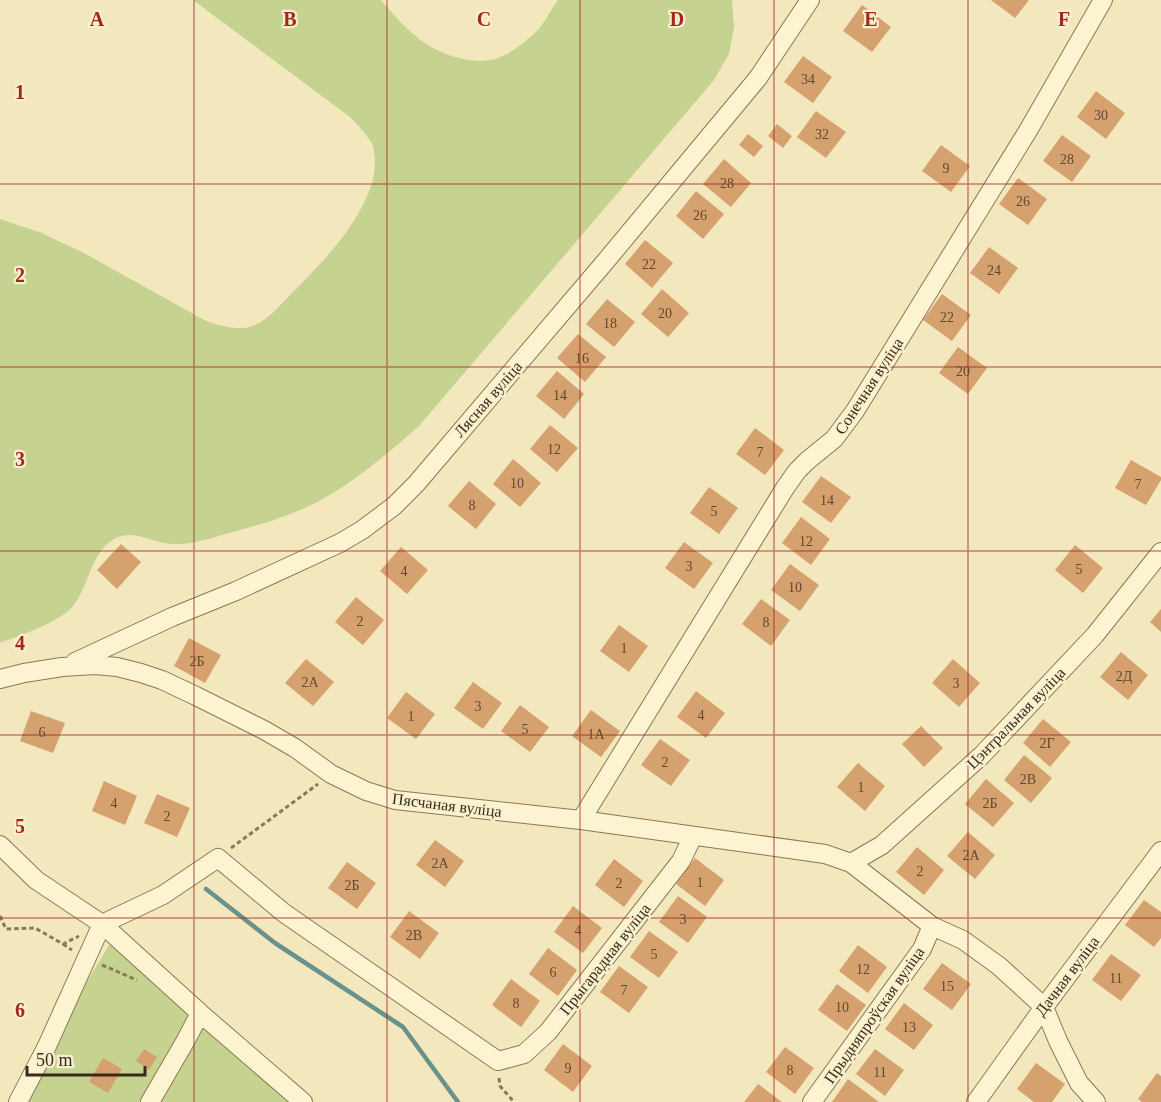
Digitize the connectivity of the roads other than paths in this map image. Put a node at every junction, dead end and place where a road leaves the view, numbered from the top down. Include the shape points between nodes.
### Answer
1 (810, 0) edge
2 (1103, 0) edge
3 (1161, 552) edge
4 (62, 667) junction
5 (0, 679) edge
6 (581, 820) junction
7 (693, 836) junction
8 (0, 845) edge
9 (1161, 851) edge
10 (850, 863) junction
11 (102, 924) junction
12 (932, 926) junction
13 (1044, 1007) junction
14 (200, 1013) junction
15 (18, 1102) edge
16 (150, 1102) edge
17 (303, 1102) edge
18 (812, 1102) edge
19 (976, 1102) edge
20 (1096, 1102) edge

1 - 4 street, Лясная вуліца via 758,78 598,271 394,506 332,548
2 - 6 street, Сонечная вуліца via 1029,129 855,411 834,439 797,471 785,488
3 - 10 street, Цэнтральная вуліца via 1095,635 982,755 882,845
4 - 5 street, Пясчаная вуліца
4 - 6 street, Пясчаная вуліца via 117,667 162,680 264,730 331,774 396,800
6 - 7 street, Пясчаная вуліца
7 - 10 street, Пясчаная вуліца via 825,854
7 - 11 street, Прыгарадная вуліца via 681,861 548,1032 524,1054 498,1061 284,913 218,858 163,895
8 - 11 street via 36,880
9 - 13 street, Дачная вуліца
10 - 12 street, Пясчаная вуліца
11 - 14 street
11 - 15 street
12 - 13 street, Пясчаная вуліца via 963,940 999,966
12 - 18 street, Прыдняпроўская вуліца via 922,949
13 - 19 street, Дачная вуліца
13 - 20 street via 1079,1083
14 - 16 street
14 - 17 street

